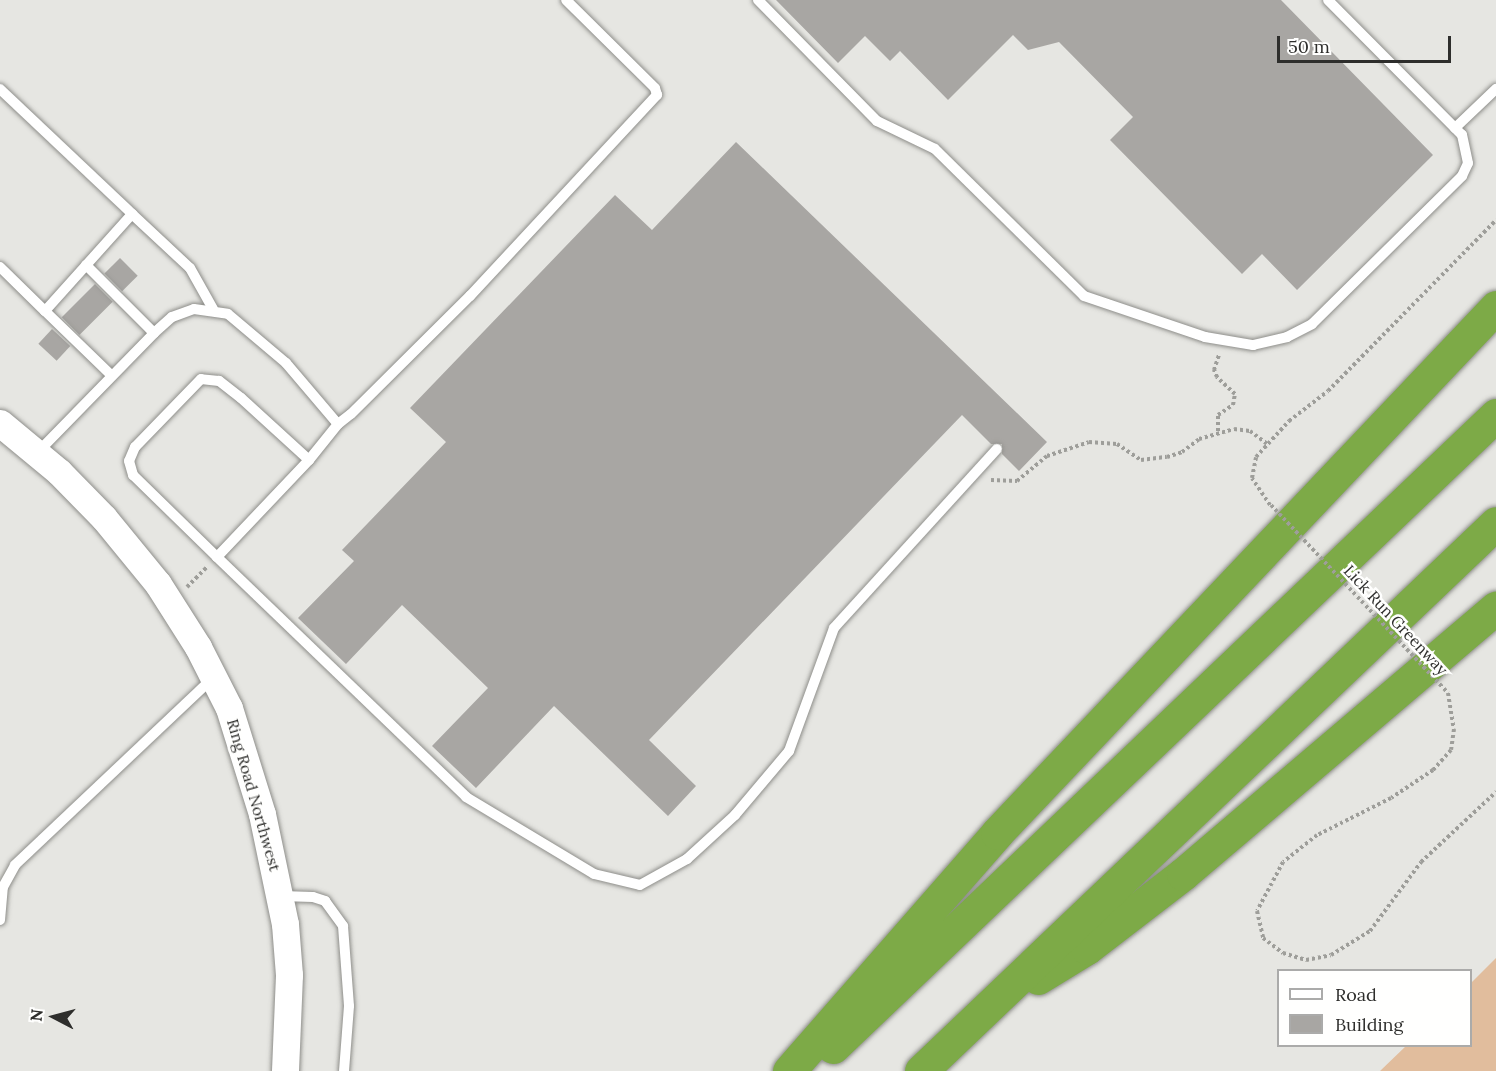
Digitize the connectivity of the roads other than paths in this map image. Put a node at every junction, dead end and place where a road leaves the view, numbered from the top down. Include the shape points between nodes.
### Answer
1 (566, 0) edge
2 (758, 0) edge
3 (1328, 0) edge
4 (0, 89) edge
5 (1496, 89) edge
6 (1455, 128) junction
7 (132, 214) junction
8 (86, 265) junction
9 (0, 267) edge
10 (1496, 307) edge
11 (213, 309) junction
12 (45, 311) junction
13 (154, 333) junction
14 (111, 375) junction
15 (1496, 415) edge
16 (0, 423) edge
17 (338, 423) junction
18 (997, 449) dead end
19 (37, 453) junction
20 (309, 460) junction
21 (1496, 523) edge
22 (216, 557) junction
23 (1496, 608) edge
24 (215, 677) junction
25 (2, 889) edge
26 (281, 896) junction
27 (0, 920) edge
28 (978, 1016) junction
29 (285, 1071) edge
30 (344, 1071) edge
31 (789, 1071) edge
32 (808, 1071) edge
33 (921, 1071) edge

1 - 17 lane via 655,87 654,102 462,303
2 - 6 lane via 877,121 935,149 1084,296 1146,319 1224,340 1253,345 1312,324 1462,176 1468,149
3 - 6 lane
4 - 7 lane
5 - 6 lane
7 - 8 lane
7 - 11 lane via 190,268
8 - 12 lane
8 - 13 lane
9 - 12 lane
10 - 31 highway via 997,833
11 - 13 lane via 179,313
11 - 17 lane via 228,314 258,337
12 - 14 lane
13 - 14 lane
14 - 19 lane
15 - 32 highway
16 - 19 street, Ring Road Northwest
17 - 20 lane
18 - 22 lane via 834,628 789,751 735,815 687,859 640,885 594,874 466,797
19 - 24 street, Ring Road Northwest via 104,518 180,617
20 - 22 lane
20 - 22 lane via 219,381 201,379 180,398 135,447 129,461 133,475
21 - 28 highway
23 - 28 highway via 1183,874 1087,948
24 - 25 lane via 15,865
24 - 26 street, Ring Road Northwest via 248,765
25 - 27 lane
26 - 29 street, Ring Road Northwest via 289,975
26 - 30 lane via 325,901 343,926 349,1006
28 - 33 highway

